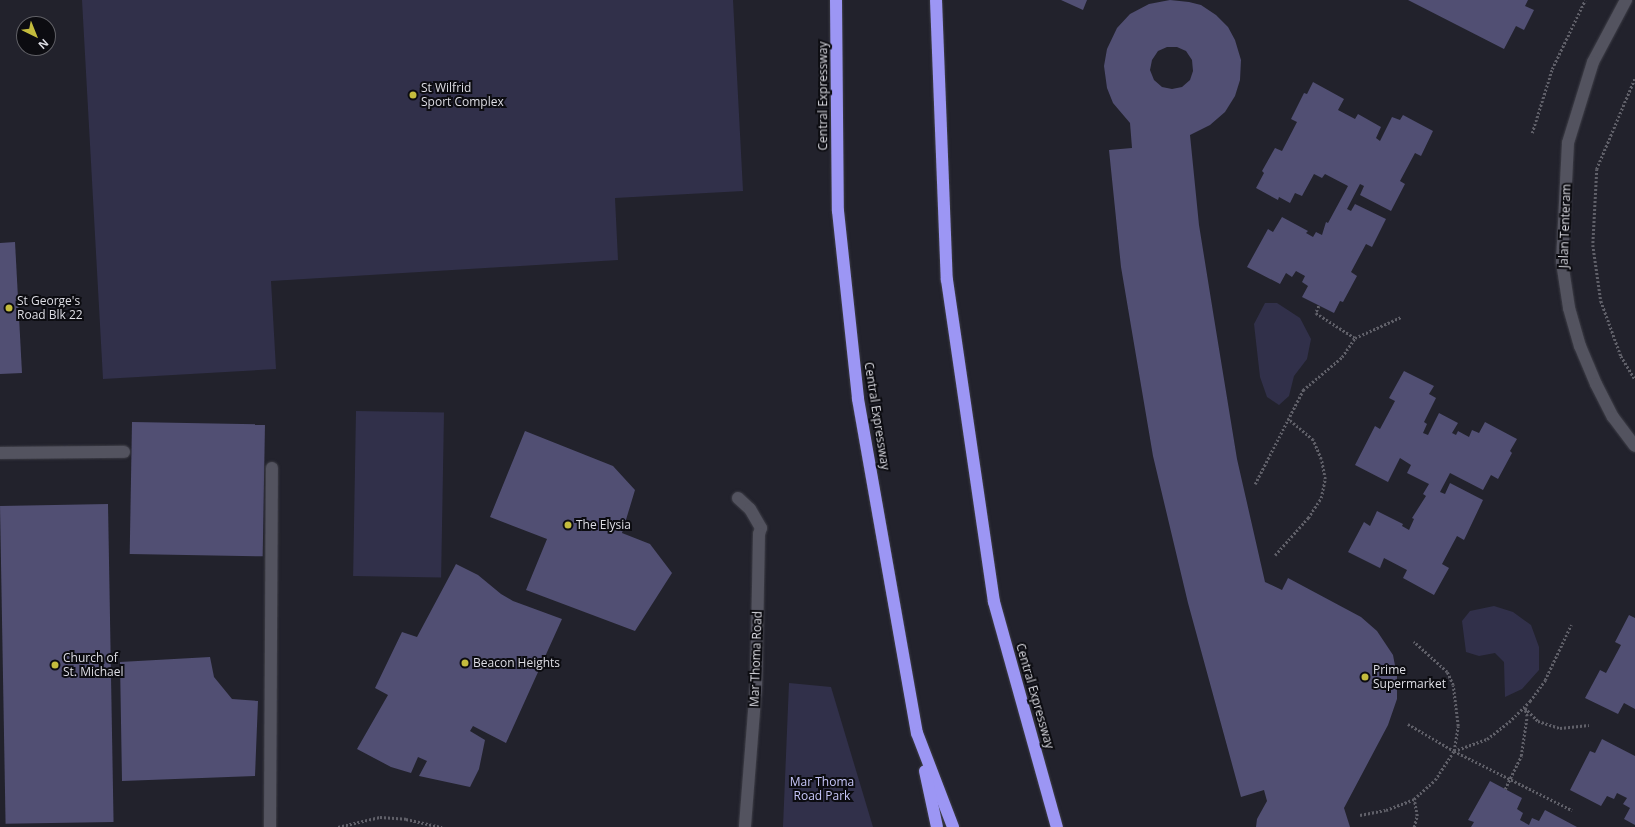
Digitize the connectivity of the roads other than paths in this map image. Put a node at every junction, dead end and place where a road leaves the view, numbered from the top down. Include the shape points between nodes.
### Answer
1 (836, 0) edge
2 (936, 0) edge
3 (1626, 0) edge
4 (1635, 446) edge
5 (124, 452) dead end
6 (0, 453) edge
7 (272, 468) dead end
8 (738, 498) dead end
9 (917, 732) junction
10 (270, 827) edge
11 (745, 827) edge
12 (937, 827) edge
13 (953, 827) edge
14 (1057, 827) edge

1 - 9 highway, Central Expressway via 838,210 858,399
2 - 14 highway, Central Expressway via 947,280 993,594
3 - 4 street, Jalan Tenteram via 1593,62 1568,143 1562,262 1569,308 1580,346 1613,418
5 - 6 street
7 - 10 street
8 - 11 street, Mar Thoma Road via 750,509 761,528 756,686
9 - 12 highway
9 - 13 highway, Central Expressway

